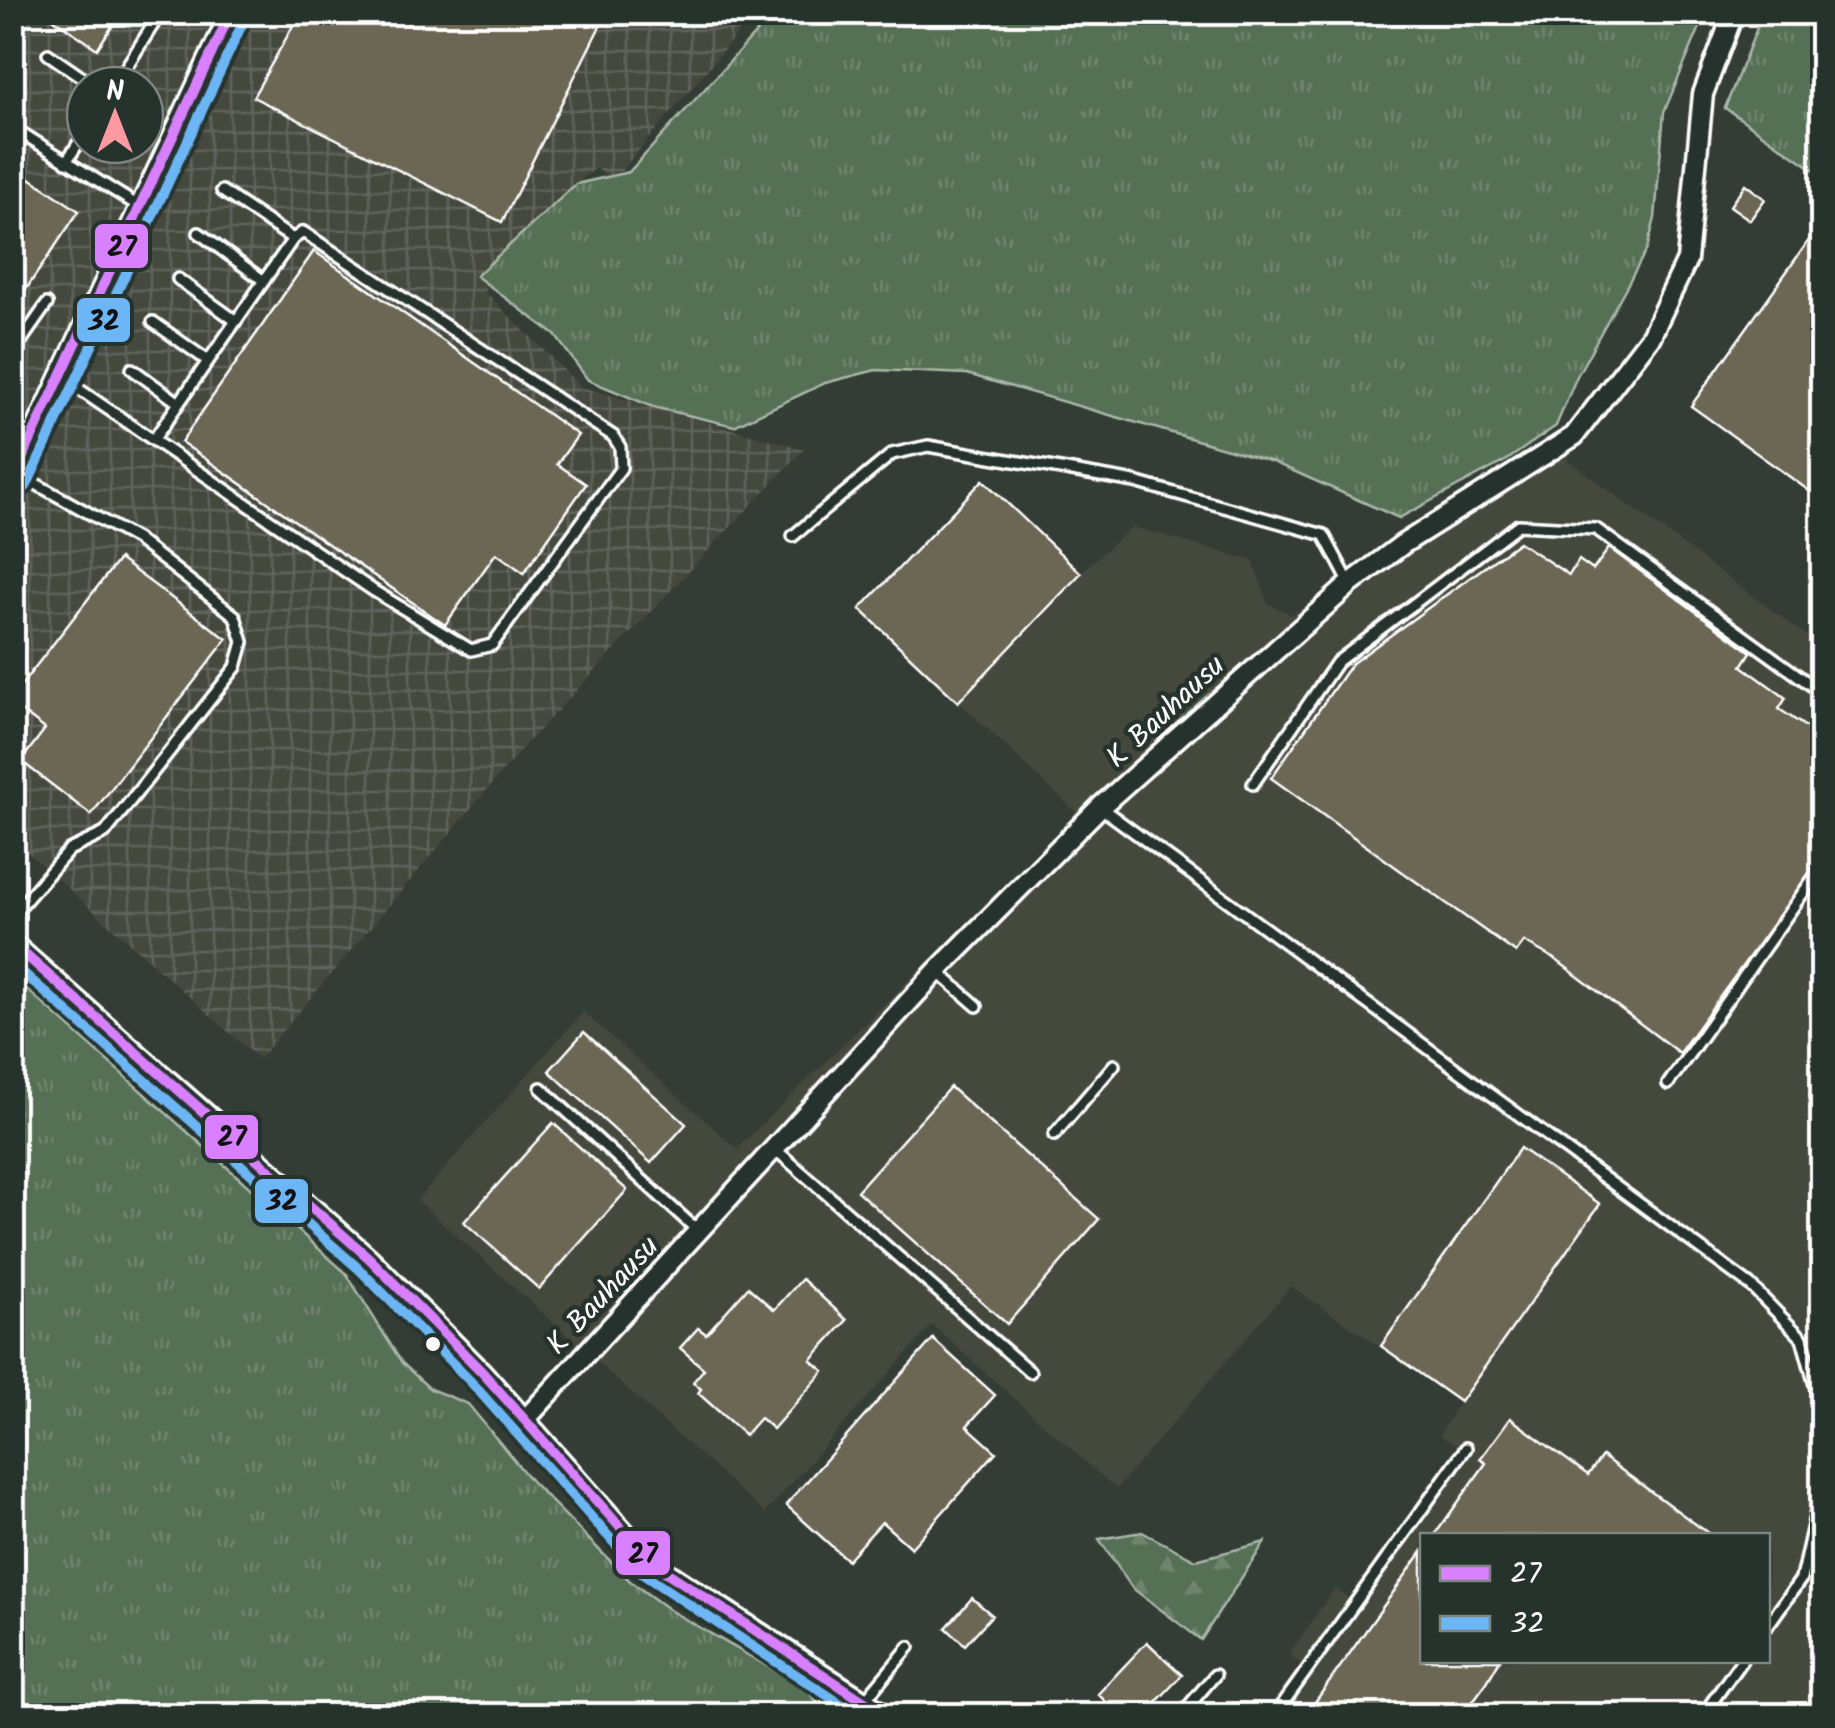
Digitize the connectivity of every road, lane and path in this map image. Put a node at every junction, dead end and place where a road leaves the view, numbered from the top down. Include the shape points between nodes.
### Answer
1 (161, 12) edge
2 (231, 12) edge
3 (1734, 12) edge
4 (48, 54) dead end
5 (128, 65) edge
6 (65, 66) edge
7 (12, 126) edge
8 (65, 161) edge
9 (71, 165) edge
10 (222, 191) dead end
11 (140, 207) junction
12 (199, 233) dead end
13 (293, 239) junction
14 (178, 280) dead end
15 (264, 282) junction
16 (47, 304) dead end
17 (236, 321) junction
18 (153, 322) dead end
19 (12, 354) edge
20 (208, 361) junction
21 (132, 369) dead end
22 (61, 377) junction
23 (179, 403) junction
24 (154, 439) junction
25 (14, 477) edge
26 (793, 536) dead end
27 (1350, 584) junction
28 (1822, 693) edge
29 (1253, 784) dead end
30 (1100, 808) junction
31 (1822, 866) edge
32 (12, 916) edge
33 (12, 943) edge
34 (936, 971) junction
35 (977, 1006) dead end
36 (1114, 1065) dead end
37 (1668, 1084) dead end
38 (541, 1088) dead end
39 (1054, 1135) dead end
40 (773, 1147) junction
41 (698, 1231) junction
42 (1030, 1372) dead end
43 (1822, 1410) edge
44 (524, 1421) junction
45 (1466, 1448) dead end
46 (1822, 1485) edge
47 (1770, 1623) edge
48 (909, 1647) dead end
49 (1740, 1663) edge
50 (1216, 1675) dead end
51 (876, 1710) edge
52 (1180, 1716) edge
53 (1274, 1716) edge
54 (1702, 1716) edge

1 - 5 lane
2 - 11 street
3 - 27 street, K Bauhausu via 1702,94 1687,260 1651,336 1574,436
4 - 6 lane
7 - 8 lane
9 - 11 lane
10 - 13 lane
11 - 22 street
12 - 15 lane
13 - 15 lane
13 - 24 lane via 306,233 613,436 621,468 492,645 471,650
14 - 17 lane
15 - 17 lane
16 - 19 lane
17 - 20 lane
18 - 20 lane
20 - 23 lane
21 - 23 lane
22 - 24 lane
22 - 25 street
23 - 24 lane
25 - 32 lane via 136,539 236,616 242,642 236,666 105,833 69,850
26 - 27 lane via 892,454 928,446 1136,482 1324,535
27 - 30 street, K Bauhausu
28 - 29 lane via 1596,529 1518,525 1337,662
30 - 34 street, K Bauhausu
30 - 43 lane via 1750,1284 1802,1338
31 - 37 lane
33 - 44 street via 369,1258
34 - 35 lane
34 - 40 street, K Bauhausu
36 - 39 lane
38 - 41 lane
40 - 41 street, K Bauhausu
40 - 42 lane
41 - 44 street, K Bauhausu
44 - 51 street via 651,1562
45 - 53 lane
46 - 47 lane via 1801,1579
48 - 51 lane
49 - 54 lane
50 - 52 lane

